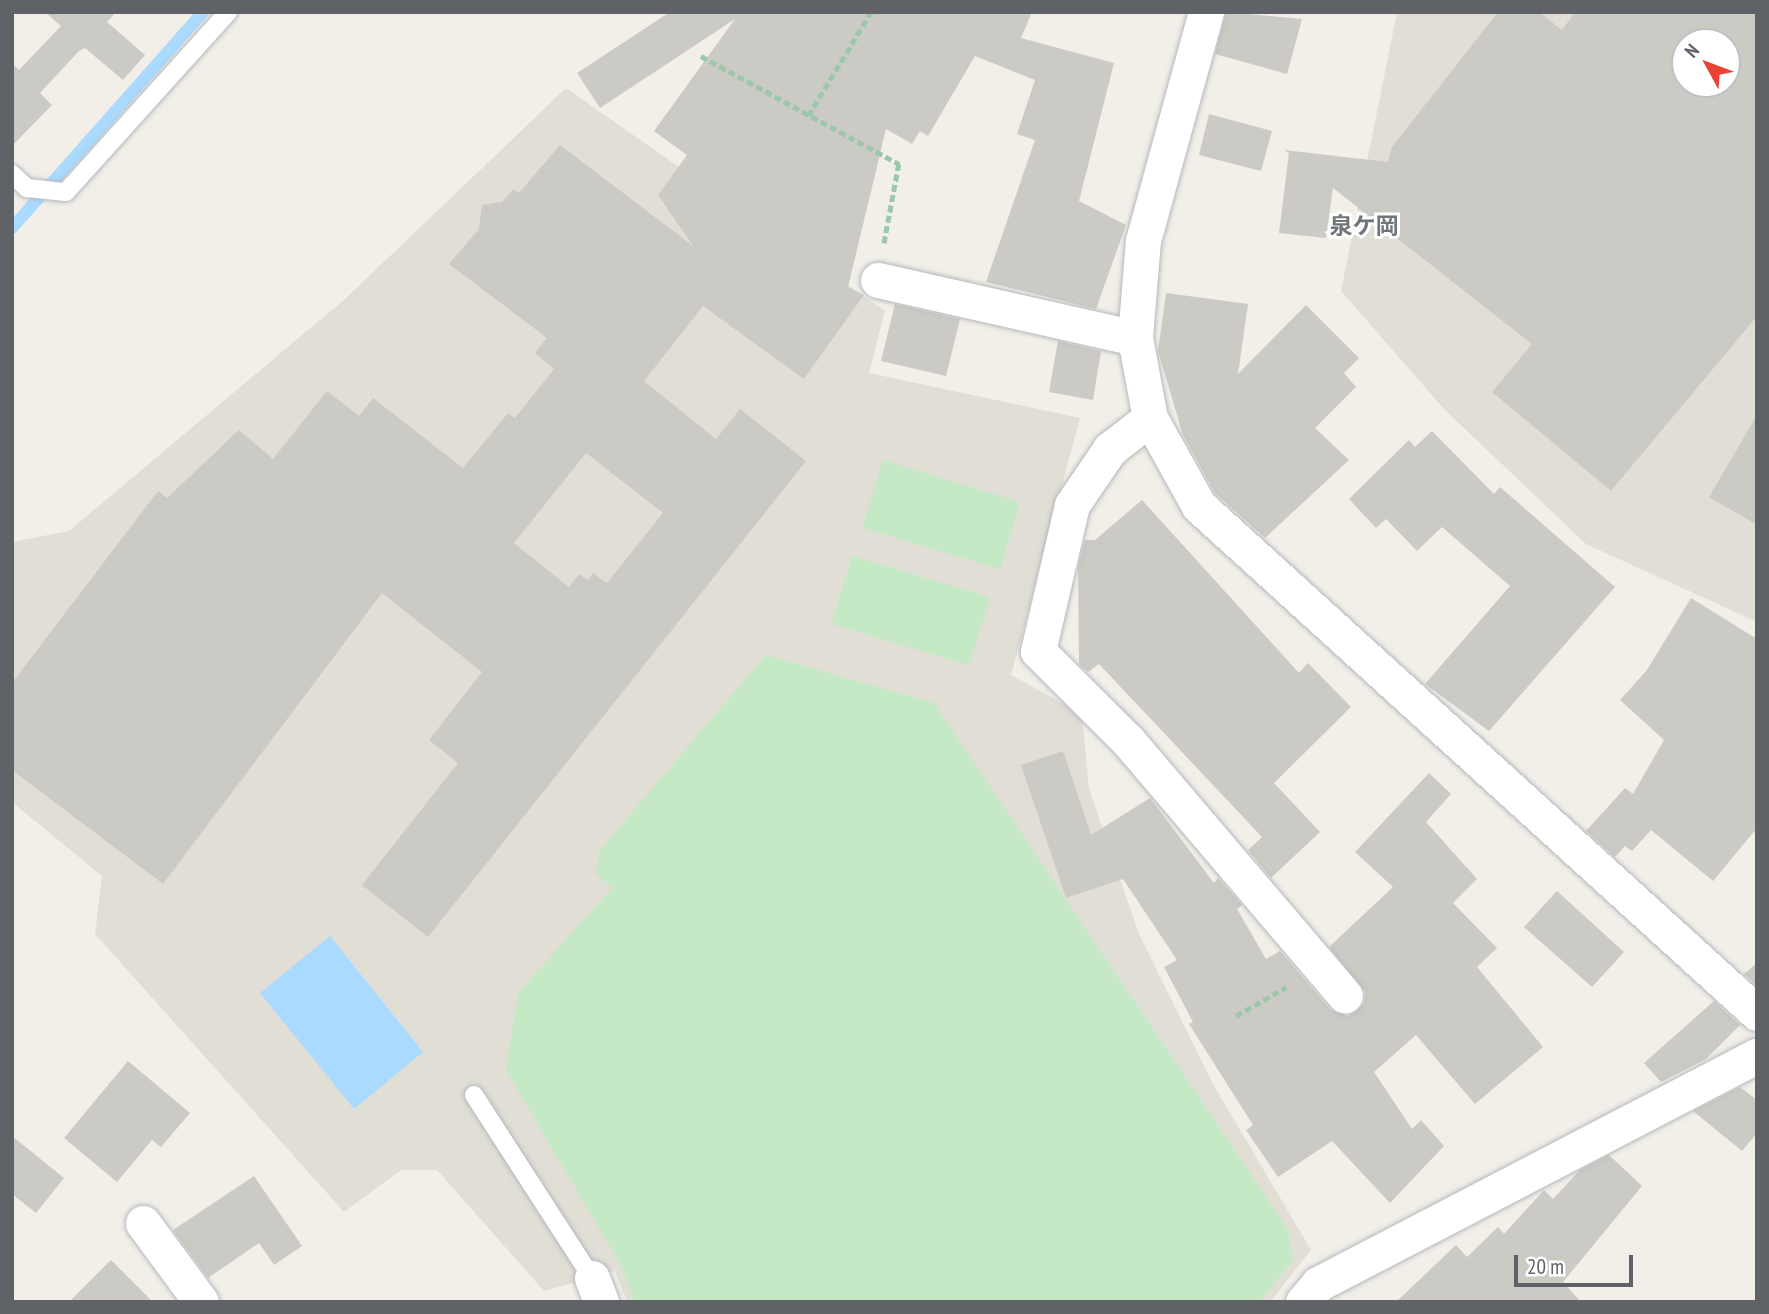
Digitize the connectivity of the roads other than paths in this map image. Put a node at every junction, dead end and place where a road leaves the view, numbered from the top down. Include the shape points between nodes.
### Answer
1 (228, 12) edge
2 (1206, 12) edge
3 (12, 174) edge
4 (878, 280) road end
5 (1135, 338) junction
6 (1150, 418) junction
7 (1345, 996) dead end
8 (1757, 1013) edge
9 (1757, 1055) edge
10 (474, 1095) dead end
11 (143, 1223) dead end
12 (597, 1290) edge
13 (201, 1302) edge
14 (1303, 1302) edge

1 - 3 lane via 66,191 27,188
2 - 5 street via 1143,240
4 - 5 street
5 - 6 street
6 - 7 street via 1110,450 1072,505 1038,652 1129,742
6 - 8 street via 1199,506
9 - 14 street via 1318,1283
10 - 12 lane
11 - 13 street

